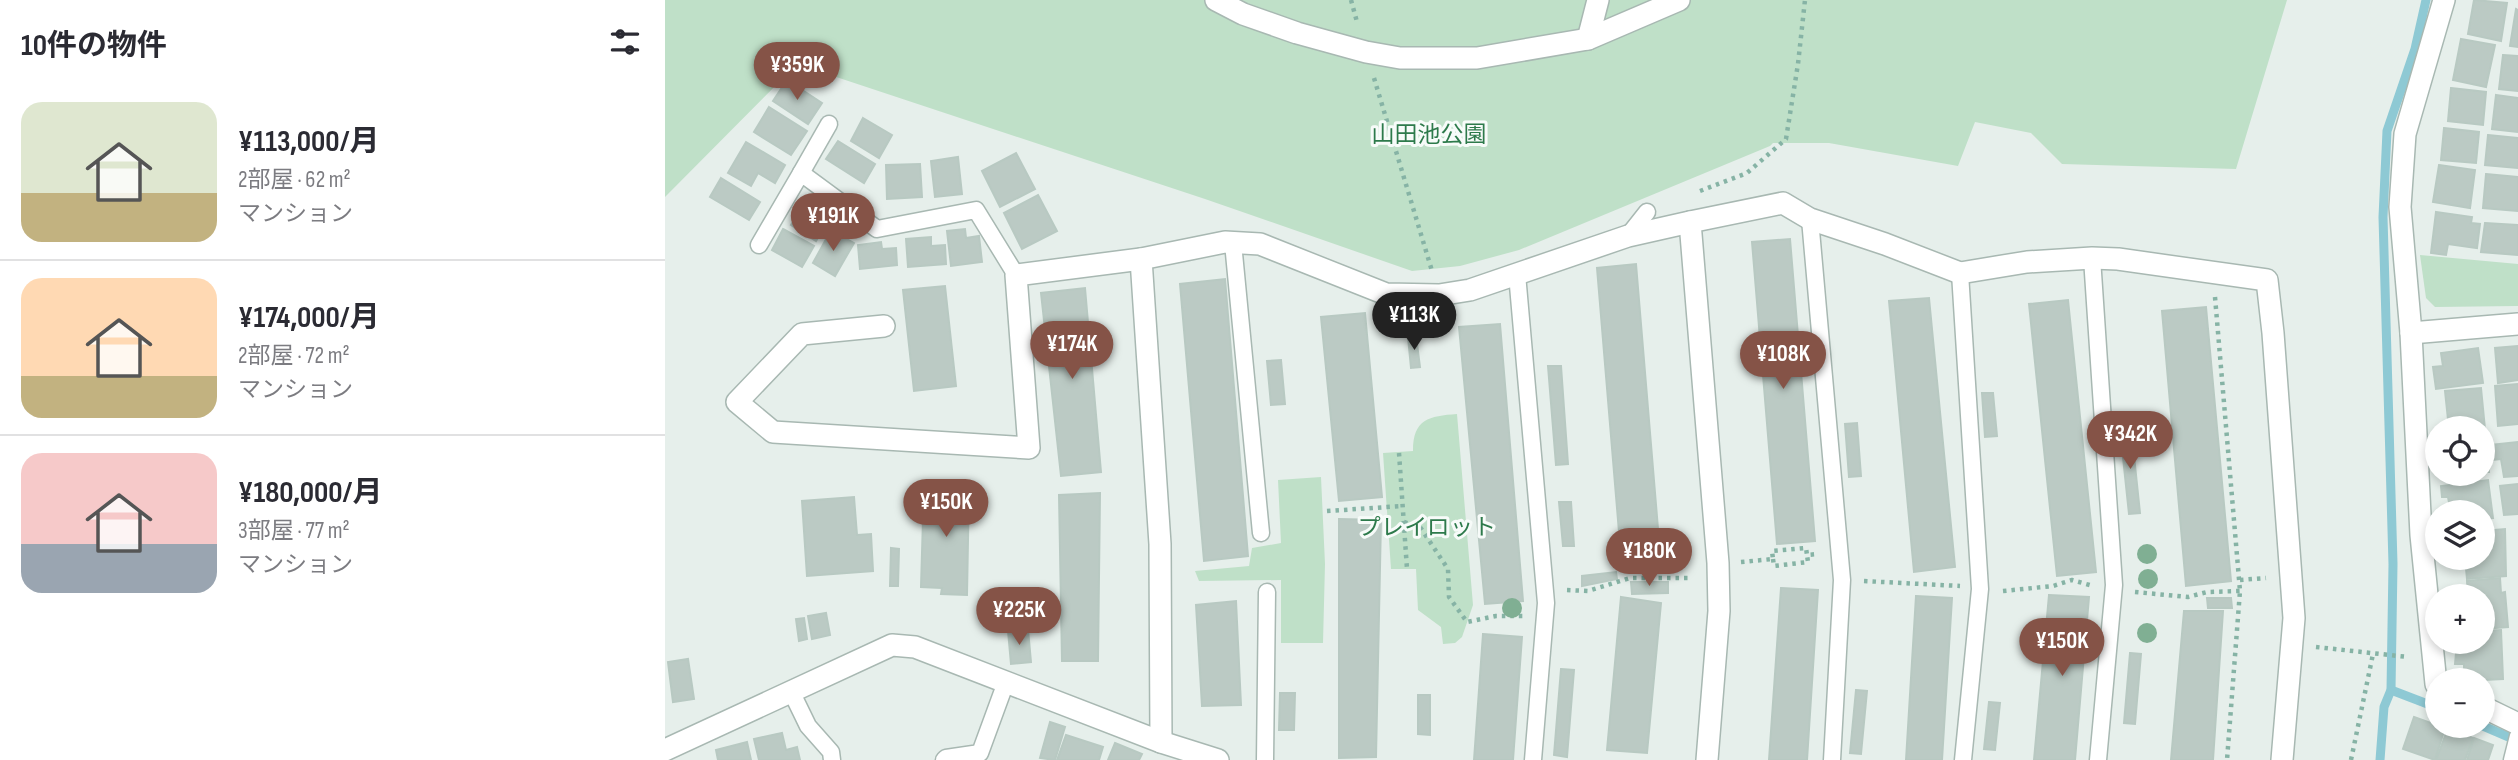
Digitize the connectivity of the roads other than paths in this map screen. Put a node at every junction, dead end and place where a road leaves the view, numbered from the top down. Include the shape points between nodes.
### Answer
1 (1216, 0) edge
2 (1598, 0) edge
3 (1679, 0) edge
4 (2444, 0) edge
5 (1588, 39) junction
6 (828, 124) dead end
7 (801, 173) junction
8 (1647, 212) dead end
9 (1810, 219) junction
10 (1690, 222) junction
11 (1628, 236) junction
12 (1233, 243) junction
13 (759, 245) dead end
14 (2092, 258) junction
15 (1141, 259) junction
16 (1960, 273) junction
17 (1517, 274) junction
18 (1016, 275) junction
19 (2518, 324) edge
20 (884, 326) dead end
21 (2410, 333) junction
22 (1261, 533) dead end
23 (1267, 592) dead end
24 (2434, 668) edge
25 (1006, 682) junction
26 (790, 691) junction
27 (2495, 718) edge
28 (2516, 737) edge
29 (1161, 742) junction
30 (665, 750) edge
31 (1206, 758) edge
32 (832, 760) edge
33 (944, 760) edge
34 (1265, 760) edge
35 (1533, 760) edge
36 (1707, 760) edge
37 (1832, 760) edge
38 (1963, 760) edge
39 (2098, 760) edge
40 (2283, 760) edge

1 - 5 street via 1286,29 1400,58 1477,58
2 - 5 street
3 - 5 street
4 - 21 street via 2405,134 2400,207
6 - 7 lane
7 - 13 lane
7 - 18 lane via 877,229 976,210
8 - 11 lane
9 - 10 street via 1783,203
9 - 16 street
9 - 37 lane via 1842,580
10 - 11 street
10 - 36 street via 1718,562
11 - 17 street
12 - 15 street
12 - 17 street via 1259,244 1386,294 1439,295
12 - 22 lane
14 - 16 street
14 - 39 lane via 2113,591
14 - 40 street via 2267,280 2294,618
15 - 18 street
15 - 29 street via 1160,544
16 - 38 lane via 1980,589
17 - 35 lane via 1546,603
18 - 20 street via 1029,448 773,432 737,402 802,334
19 - 21 street
21 - 24 street via 2421,535
23 - 34 lane
25 - 26 street via 915,647 893,645
25 - 29 street
25 - 33 lane via 980,753
26 - 30 street
26 - 32 lane
27 - 28 street
29 - 31 street

